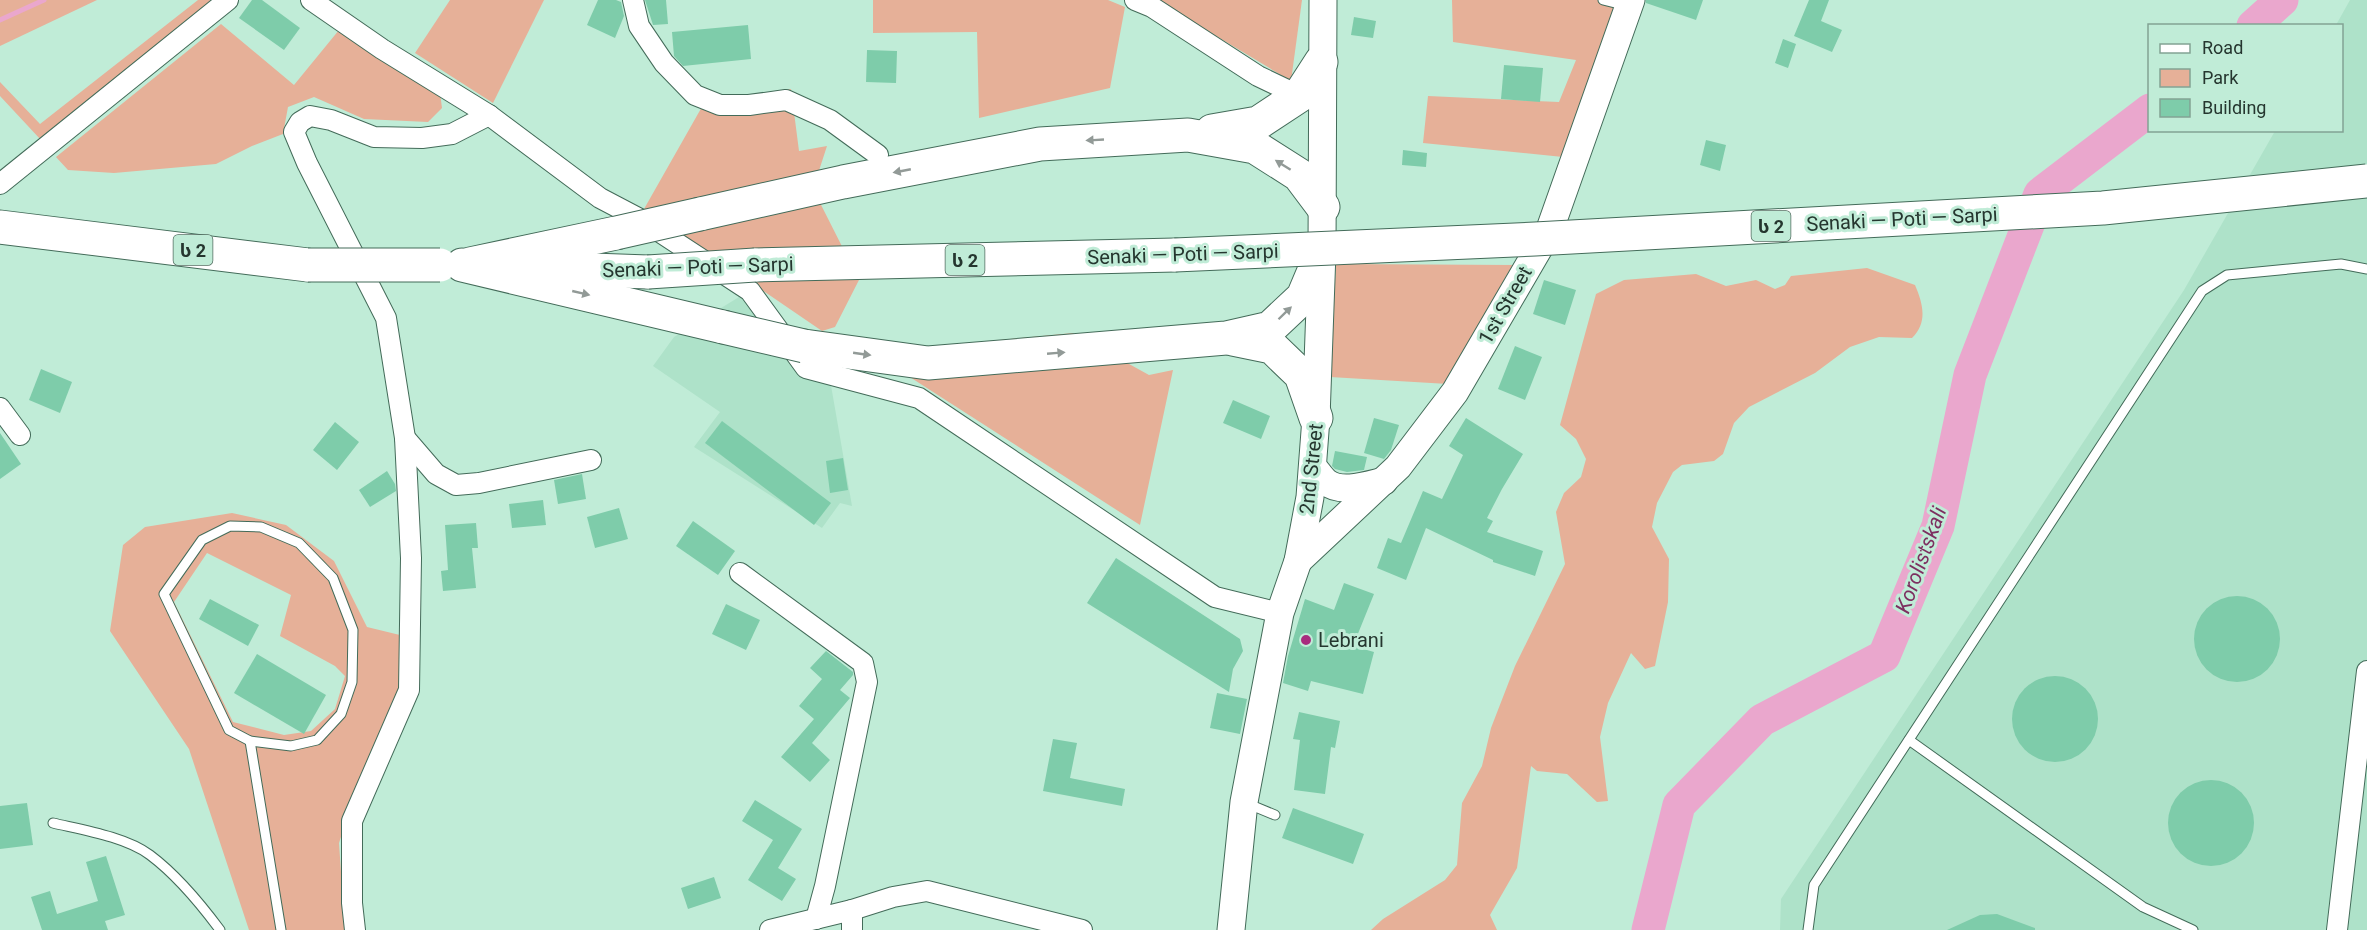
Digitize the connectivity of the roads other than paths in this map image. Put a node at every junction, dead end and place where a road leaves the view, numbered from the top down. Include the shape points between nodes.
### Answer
1 (228, 0) edge
2 (311, 0) edge
3 (633, 0) edge
4 (1135, 0) edge
5 (1323, 0) edge
6 (1603, 0) edge
7 (1630, 3) edge
8 (1321, 62) joint
9 (1310, 101) junction
10 (489, 115) junction
11 (1188, 135) junction
12 (878, 155) dead end
13 (2367, 181) edge
14 (0, 184) edge
15 (1323, 207) junction
16 (0, 226) edge
17 (1322, 252) junction
18 (451, 265) junction
19 (2367, 269) edge
20 (1226, 338) junction
21 (0, 408) edge
22 (1316, 418) junction
23 (20, 435) dead end
24 (405, 438) junction
25 (591, 460) dead end
26 (1312, 467) junction
27 (1384, 481) junction
28 (1298, 561) junction
29 (740, 573) dead end
30 (1280, 613) junction
31 (2367, 671) edge
32 (1909, 740) junction
33 (250, 741) junction
34 (1244, 802) junction
35 (1275, 815) dead end
36 (53, 823) dead end
37 (852, 910) junction
38 (816, 919) junction
39 (220, 930) edge
40 (281, 930) edge
41 (354, 930) edge
42 (770, 930) edge
43 (852, 930) edge
44 (1082, 930) edge
45 (1231, 930) edge
46 (1808, 930) edge
47 (2193, 930) edge
48 (2337, 930) edge

1 - 14 street
2 - 10 street
3 - 12 street via 639,26 664,63 695,95 720,105 786,100 830,120
4 - 9 street via 1258,76
5 - 8 street
6 - 7 lane
7 - 27 street, 1st Street via 1550,229 1455,392
8 - 9 highway
9 - 11 highway via 1258,123
9 - 15 street, 2nd Street
10 - 24 street via 452,134 422,138 374,137 310,116 294,132 386,318
10 - 30 street via 600,198 640,219 750,291 806,368 919,398 1215,597
15 -> 11 highway via 1299,175 1255,147
11 -> 18 highway, bridge via 1040,144
13 - 18 highway, Senaki — Poti — Sarpi / ს 2, bridge via 2091,208 1174,255 755,265 648,272
15 - 17 street, 2nd Street
16 - 18 highway, Senaki — Poti — Sarpi / ს 2, bridge via 308,265
20 -> 17 highway via 1270,328 1302,297
17 - 22 street, 2nd Street
18 -> 20 highway, bridge via 804,346 928,363
19 - 32 lane via 2341,264 2227,275 2202,291
20 - 22 highway via 1272,347 1301,375
21 - 23 street
22 - 26 street, 2nd Street
24 - 25 street via 436,474 456,484 479,483
24 - 41 street via 411,558 409,690 352,821
26 - 27 street via 1327,483 1340,488
26 - 28 street, 2nd Street
27 - 28 street, 1st Street
28 - 30 street, 2nd Street
29 - 38 street via 862,663 867,682
30 - 34 street, 2nd Street
31 - 48 street
32 - 46 lane via 1814,885
32 - 47 lane via 2143,907
33 - 33 lane via 229,730 165,594 202,540 230,526 261,527 299,543 333,578 353,630 352,682 341,714 317,740 291,746
33 - 40 lane
34 - 35 lane
34 - 45 street, 2nd Street
36 - 39 lane via 107,835 149,854 197,899
37 - 38 street
37 - 43 street
37 - 44 street via 927,891
38 - 42 street

